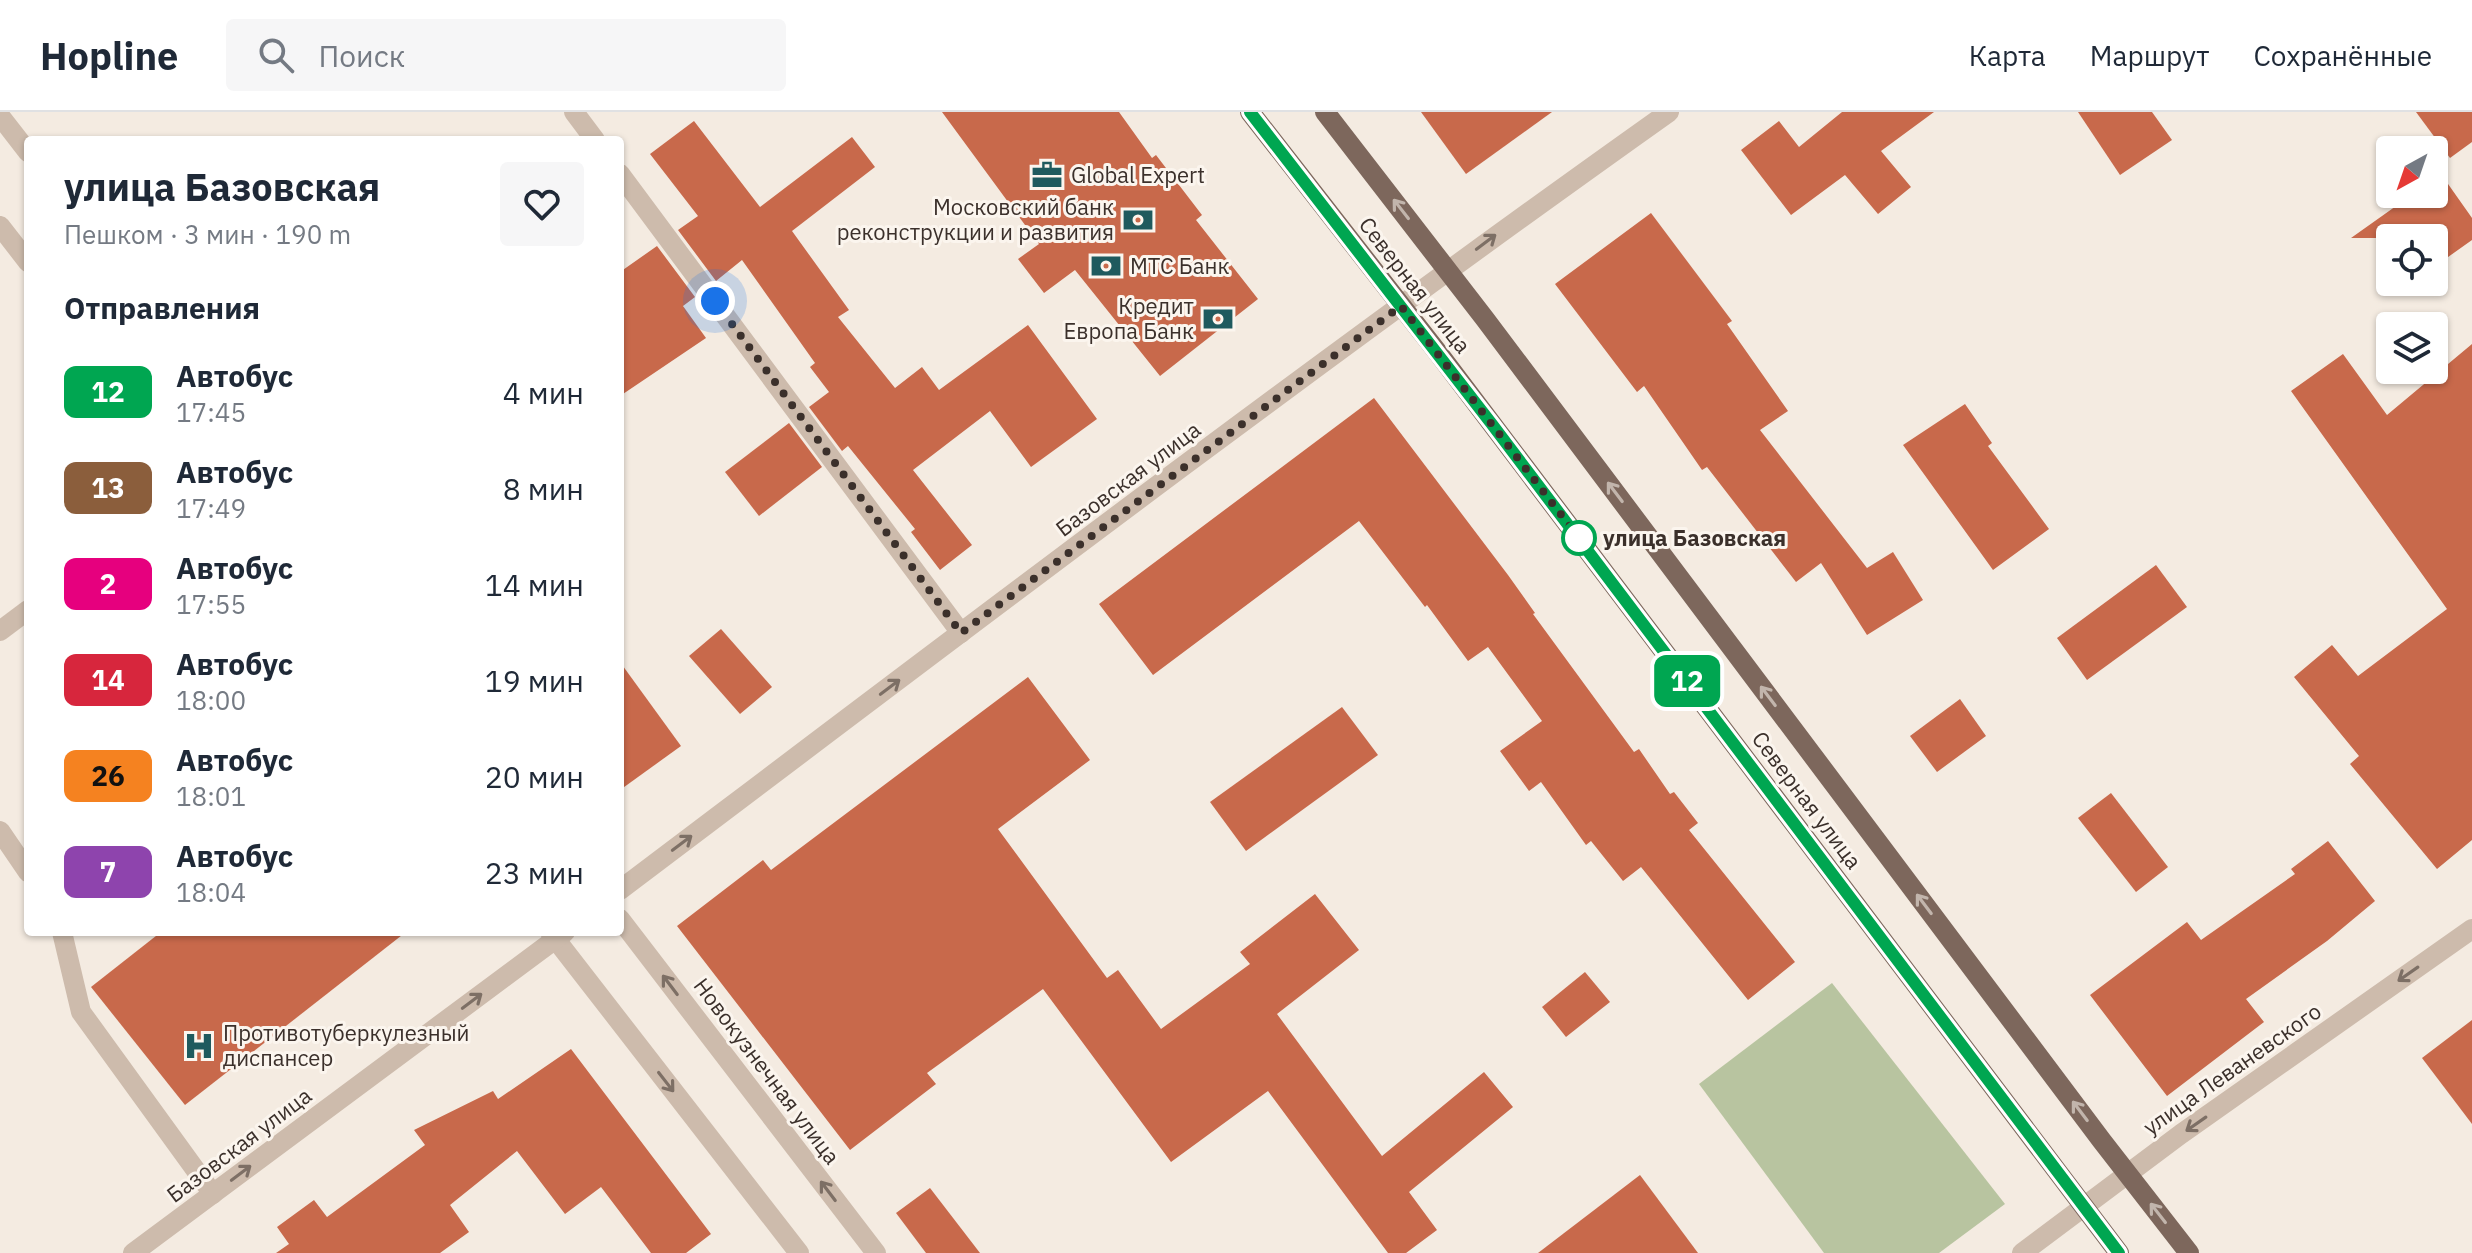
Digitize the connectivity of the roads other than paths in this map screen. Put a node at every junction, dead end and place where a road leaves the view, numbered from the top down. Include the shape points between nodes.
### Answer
1 (574, 112) edge
2 (1250, 112) edge
3 (1325, 112) edge
4 (1669, 112) edge
5 (0, 116) edge
6 (592, 136) edge
7 (24, 147) edge
8 (624, 179) edge
9 (0, 226) edge
10 (24, 257) edge
11 (1448, 271) junction
12 (1401, 306) junction
13 (24, 613) edge
14 (0, 631) edge
15 (961, 633) junction
16 (0, 831) edge
17 (24, 866) edge
18 (624, 887) edge
19 (624, 924) edge
20 (2472, 929) edge
21 (63, 936) edge
22 (554, 936) edge
23 (559, 936) edge
24 (2127, 1173) junction
25 (213, 1194) junction
26 (2084, 1206) junction
27 (133, 1253) edge
28 (799, 1253) edge
29 (876, 1253) edge
30 (2022, 1253) edge
31 (2119, 1253) edge
32 (2189, 1253) edge

1 - 6 street
2 - 12 main road, Северная улица
11 -> 3 main road, Северная улица
11 -> 4 street, Базовская улица
5 - 7 street
8 - 15 street
9 - 10 street
11 - 12 street, Базовская улица
24 -> 11 main road, Северная улица
12 - 15 street, Базовская улица
12 - 26 main road, Северная улица
13 - 14 street
18 -> 15 street, Базовская улица
16 - 17 street
29 -> 19 street, Новокузнечная улица
20 -> 24 street, улица Леваневского
21 - 25 street via 81,1012
25 -> 22 street, Базовская улица
23 -> 28 street
24 - 26 street, улица Леваневского
32 -> 24 main road, Северная улица
25 - 27 street, Базовская улица
26 - 30 street, улица Леваневского
26 - 31 main road, Северная улица

